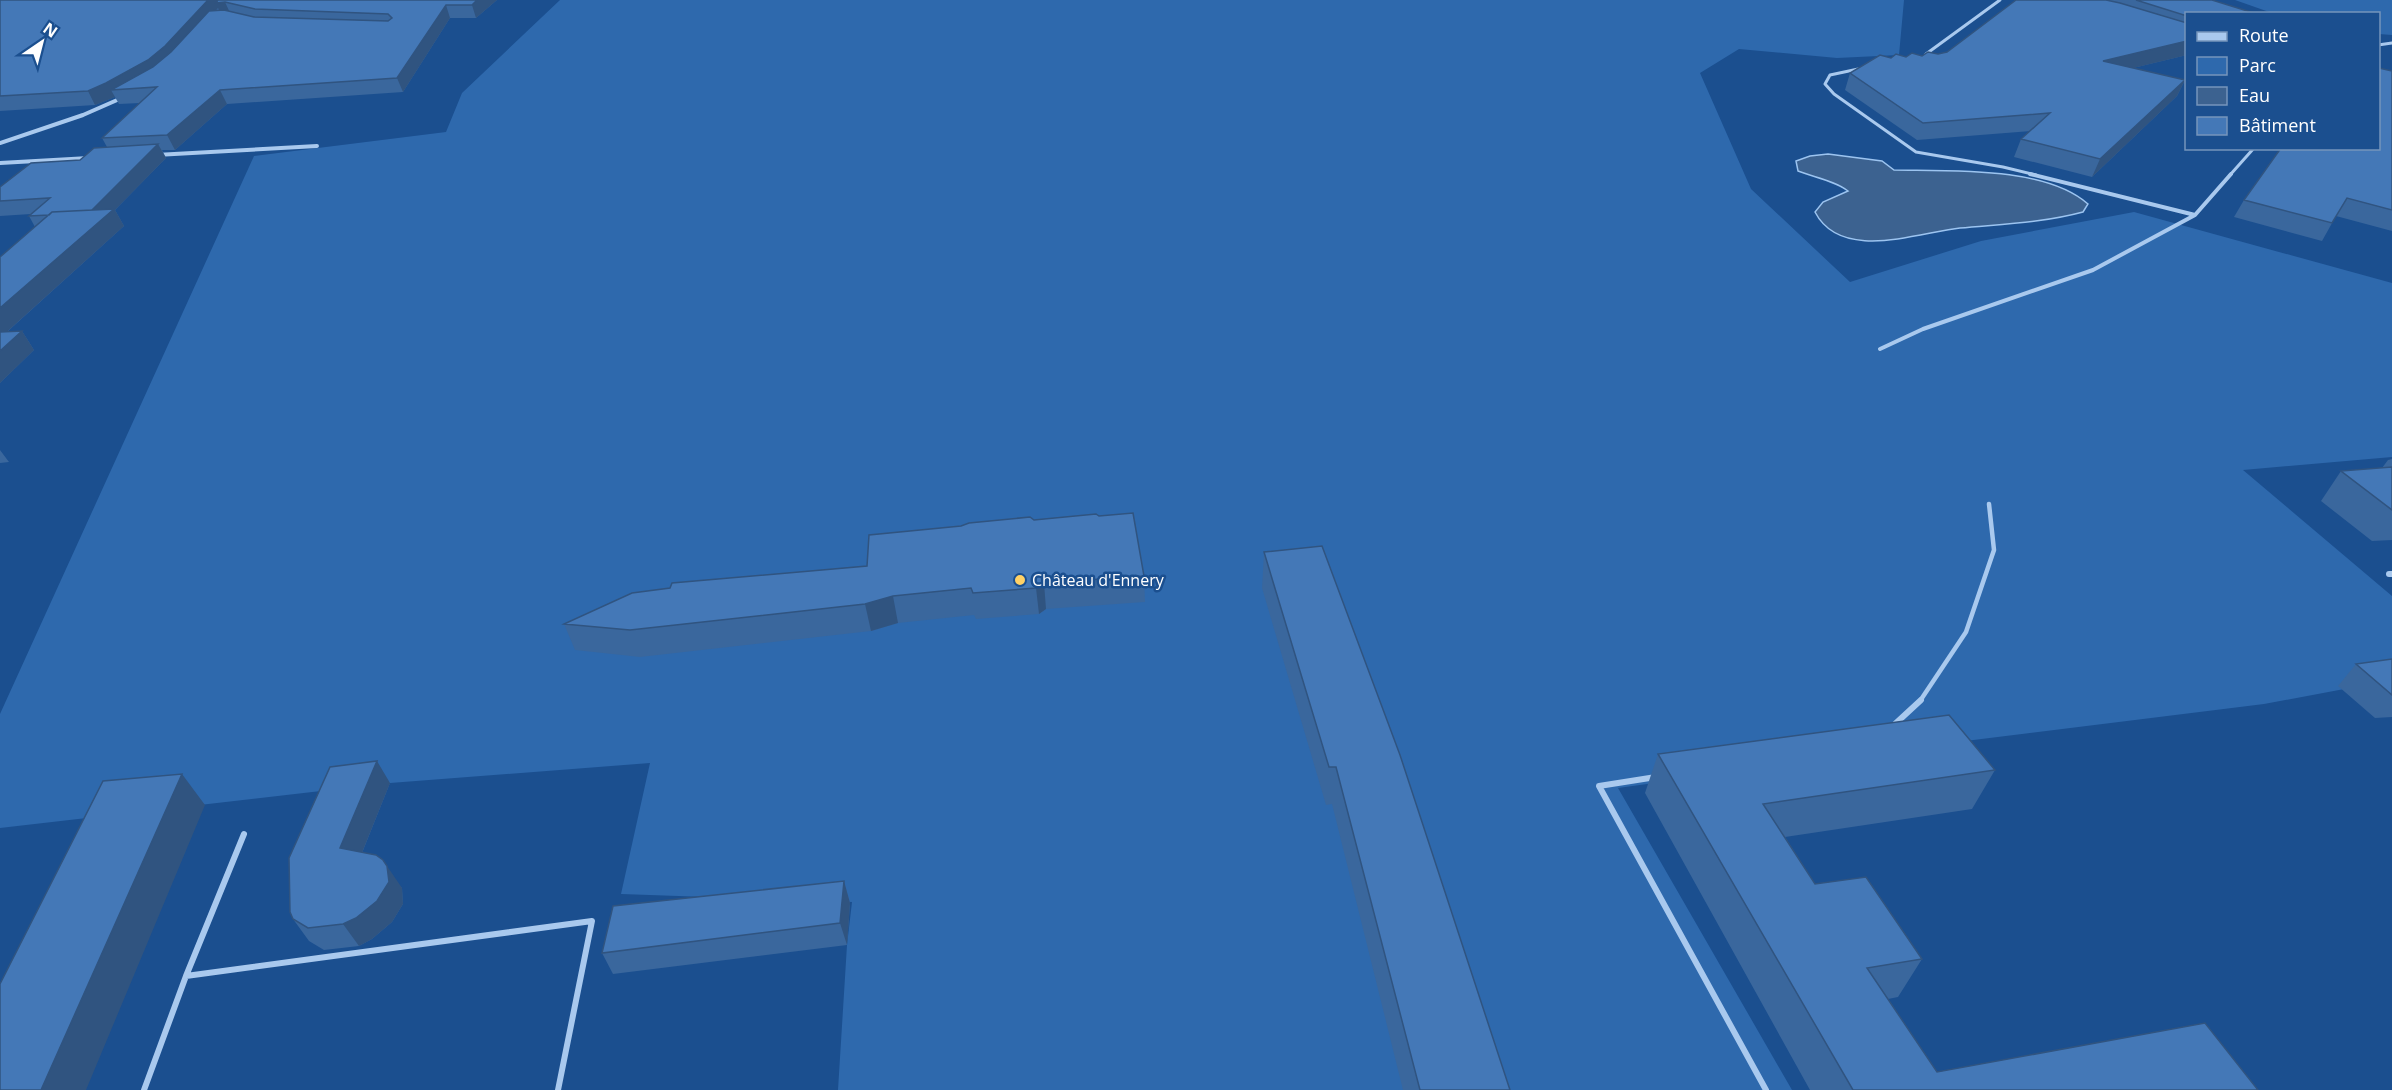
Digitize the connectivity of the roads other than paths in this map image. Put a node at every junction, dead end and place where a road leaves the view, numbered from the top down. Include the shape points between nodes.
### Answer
1 (2000, 0) edge
2 (1921, 56) edge
3 (1868, 67) edge
4 (132, 93) edge
5 (0, 143) edge
6 (317, 146) dead end
7 (2252, 150) edge
8 (153, 155) edge
9 (94, 158) edge
10 (0, 163) edge
11 (2195, 215) junction
12 (1880, 349) dead end
13 (1989, 504) dead end
14 (1889, 729) edge
15 (1658, 777) edge
16 (243, 834) dead end
17 (186, 976) junction
18 (144, 1090) edge
19 (558, 1090) edge
20 (1766, 1090) edge

1 - 2 lane
3 - 11 lane via 1830,75 1825,84 1916,152 2003,167
4 - 5 street via 83,115
6 - 8 street
7 - 11 lane
9 - 10 street
11 - 12 lane via 2093,270 1923,329
13 - 14 lane via 1994,550 1966,632 1917,706
15 - 20 lane via 1599,786
16 - 17 lane
17 - 18 lane
17 - 19 lane via 592,921

